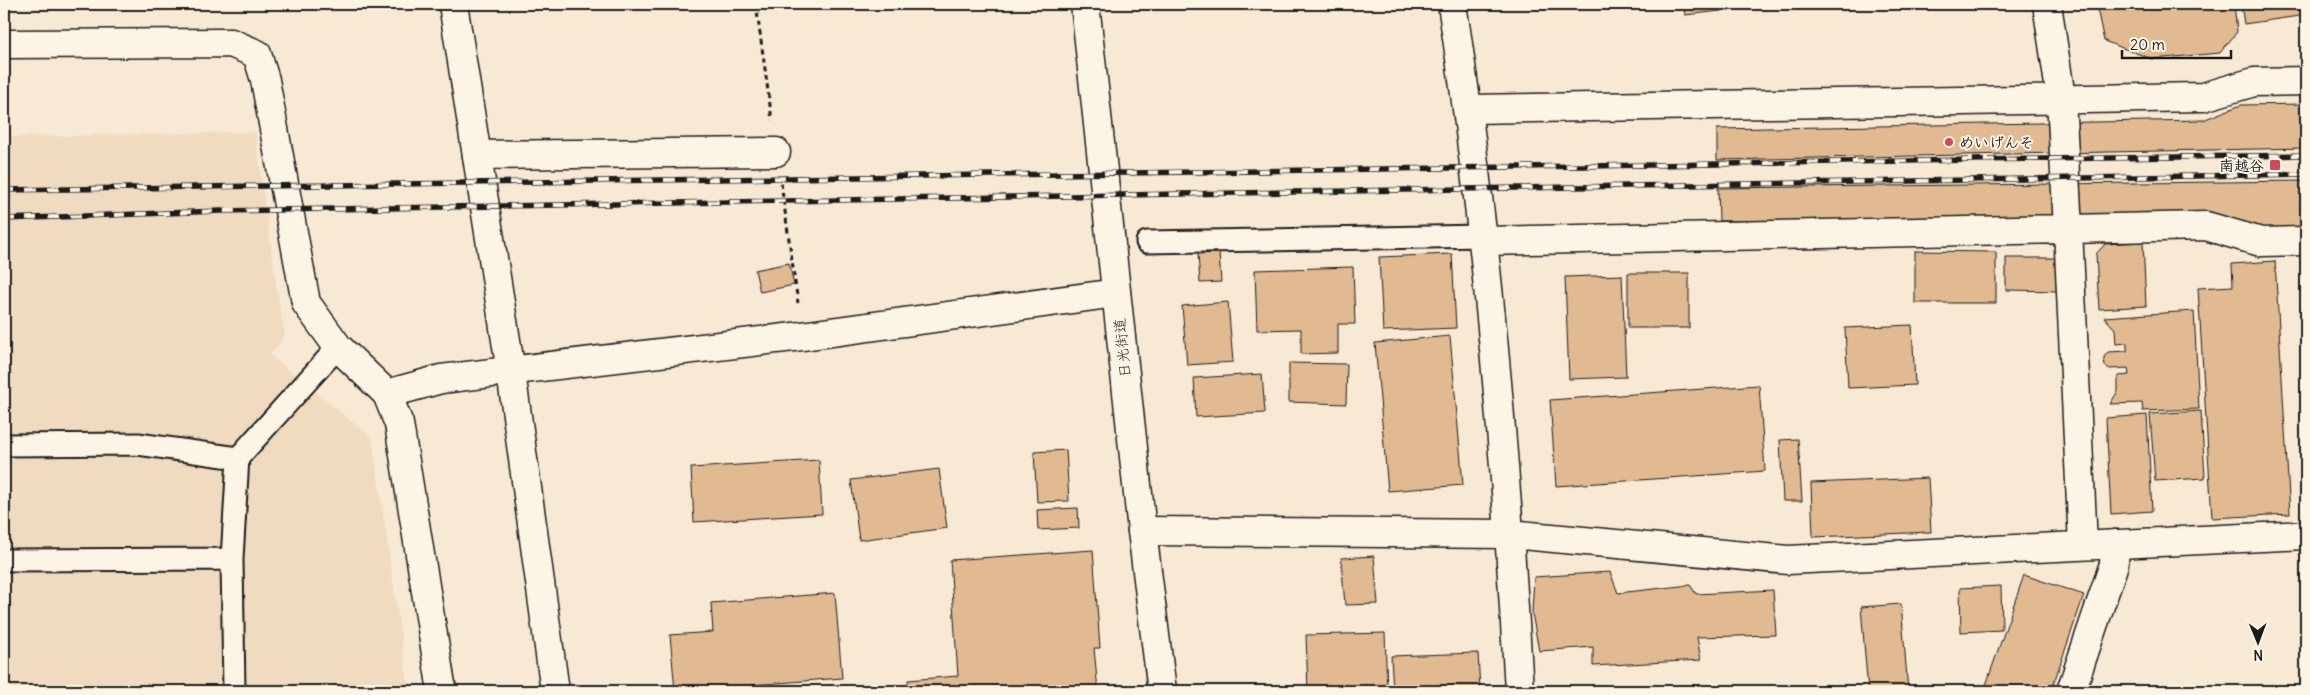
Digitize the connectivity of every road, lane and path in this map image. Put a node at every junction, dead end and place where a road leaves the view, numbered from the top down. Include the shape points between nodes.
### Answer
1 (453, 4) edge
2 (1085, 4) edge
3 (1452, 4) edge
4 (2047, 4) edge
5 (4, 44) edge
6 (2306, 81) edge
7 (2061, 98) junction
8 (1468, 109) junction
9 (776, 152) dead end
10 (477, 155) junction
11 (2068, 229) junction
12 (1483, 239) junction
13 (2306, 241) edge
14 (1147, 242) dead end
15 (1116, 293) junction
16 (338, 347) junction
17 (511, 372) junction
18 (387, 394) junction
19 (4, 445) edge
20 (238, 458) junction
21 (1142, 532) junction
22 (1510, 534) junction
23 (2306, 535) edge
24 (2115, 544) junction
25 (2083, 545) junction
26 (232, 559) junction
27 (4, 560) edge
28 (234, 691) edge
29 (442, 691) edge
30 (555, 691) edge
31 (1162, 691) edge
32 (1519, 691) edge
33 (2071, 691) edge

1 - 10 street
2 - 15 street, 日光街道
3 - 8 street
4 - 7 street
5 - 16 street via 231,43 257,54 265,80 306,303
6 - 7 street via 2254,82 2203,97
7 - 8 street
7 - 11 street
8 - 12 street
9 - 10 street
10 - 17 street
11 - 12 street
11 - 13 street via 2206,226 2261,242
11 - 25 street
12 - 14 lane
12 - 22 street
15 - 17 street
15 - 21 street, 日光街道
16 - 18 street
16 - 20 lane
17 - 18 street via 441,380
17 - 30 street
18 - 29 street via 398,424
19 - 20 lane via 138,444
20 - 26 lane
21 - 22 street
21 - 31 street, 日光街道
22 - 25 street via 1788,560
22 - 32 street
23 - 24 street
24 - 25 street
24 - 33 street via 2114,564
26 - 27 lane
26 - 28 lane

